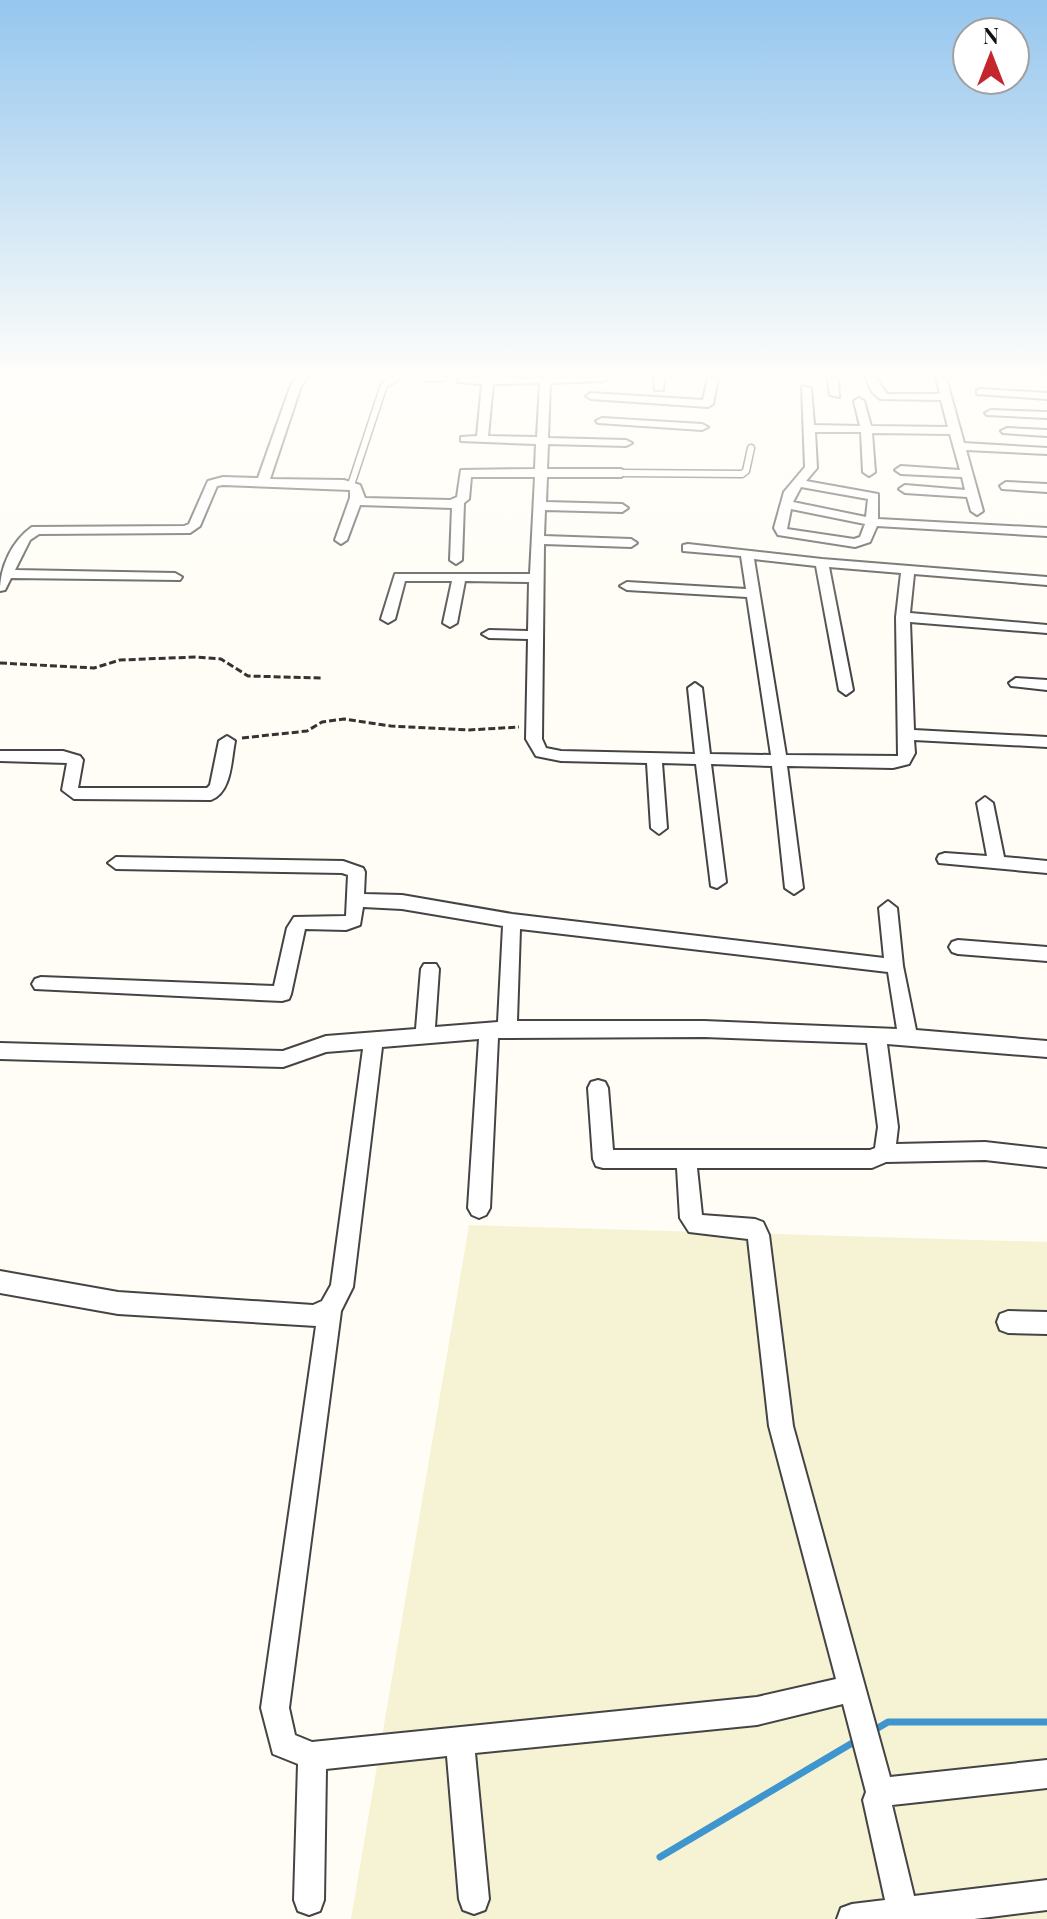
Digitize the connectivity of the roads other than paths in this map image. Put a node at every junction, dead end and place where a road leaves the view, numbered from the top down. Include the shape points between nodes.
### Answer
1 (268, 468) edge
2 (360, 468) edge
3 (543, 468) edge
4 (747, 468) edge
5 (811, 468) edge
6 (869, 468) edge
7 (967, 468) edge
8 (901, 470) dead end
9 (869, 472) dead end
10 (543, 473) junction
11 (621, 473) joint
12 (969, 474) junction
13 (263, 482) junction
14 (797, 483) junction
15 (1006, 486) dead end
16 (1047, 488) edge
17 (905, 489) dead end
18 (353, 492) junction
19 (973, 494) junction
20 (458, 504) junction
21 (786, 504) junction
22 (541, 506) junction
23 (622, 508) dead end
24 (977, 511) dead end
25 (872, 522) junction
26 (1047, 532) edge
27 (341, 540) dead end
28 (539, 540) junction
29 (631, 543) dead end
30 (688, 548) dead end
31 (747, 553) junction
32 (456, 560) dead end
33 (822, 563) junction
34 (908, 569) junction
35 (7, 574) junction
36 (175, 577) dead end
37 (459, 577) junction
38 (536, 578) junction
39 (1047, 581) edge
40 (627, 586) dead end
41 (0, 587) edge
42 (753, 593) junction
43 (903, 617) junction
44 (388, 619) dead end
45 (450, 623) dead end
46 (1047, 629) edge
47 (489, 634) dead end
48 (535, 635) junction
49 (1016, 683) dead end
50 (1047, 685) edge
51 (695, 688) dead end
52 (846, 690) dead end
53 (907, 735) junction
54 (227, 741) road end
55 (1047, 742) edge
56 (0, 756) edge
57 (654, 758) junction
58 (705, 759) junction
59 (779, 760) junction
60 (985, 803) dead end
61 (659, 828) dead end
62 (945, 859) dead end
63 (116, 863) dead end
64 (997, 863) junction
65 (1047, 867) edge
66 (717, 882) dead end
67 (794, 888) dead end
68 (356, 900) junction
69 (888, 908) dead end
70 (512, 921) junction
71 (958, 947) dead end
72 (1047, 954) edge
73 (894, 966) junction
74 (430, 969) dead end
75 (41, 984) dead end
76 (498, 1029) junction
77 (425, 1034) junction
78 (876, 1035) junction
79 (374, 1038) junction
80 (908, 1039) junction
81 (1047, 1049) edge
82 (0, 1051) edge
83 (598, 1088) dead end
84 (884, 1153) junction
85 (686, 1158) junction
86 (1047, 1158) edge
87 (479, 1208) dead end
88 (0, 1282) edge
89 (330, 1309) junction
90 (1008, 1322) dead end
91 (1047, 1323) edge
92 (853, 1688) junction
93 (460, 1740) junction
94 (312, 1756) junction
95 (1047, 1774) edge
96 (880, 1792) junction
97 (1047, 1895) edge
98 (474, 1899) dead end
99 (309, 1900) dead end
100 (903, 1913) junction
101 (852, 1919) edge

1 - 13 street
2 - 18 lane
3 - 10 street
4 - 11 lane via 742,474
5 - 14 street
6 - 9 street
7 - 12 street
8 - 12 street
10 - 11 street
10 - 20 street via 465,473
10 - 22 street
12 - 19 street
13 - 18 street
13 - 35 street via 212,484 194,526 186,530 36,530 25,538
14 - 21 street
14 - 25 street via 874,497
15 - 16 street
17 - 19 street
18 - 20 street via 368,503
18 - 27 street
19 - 24 street
20 - 32 street
21 - 25 street
21 - 25 street via 782,532 855,543 866,539
22 - 23 street
22 - 28 street
25 - 26 street
28 - 29 street
28 - 38 street
30 - 31 street
31 - 33 street
31 - 42 street
33 - 34 street
33 - 52 street
34 - 39 street
34 - 43 street
35 - 36 street
35 - 41 street
37 - 38 street
37 - 44 street via 397,578
37 - 45 street
38 - 48 street
40 - 42 street
42 - 59 street
43 - 46 street
43 - 53 street
47 - 48 street
48 - 57 street via 534,739 541,752
49 - 50 street
51 - 58 street
53 - 55 street
53 - 59 street via 904,760 893,763
54 - 56 street via 217,791 211,794 74,793 70,790 75,760
57 - 58 street
57 - 61 street
58 - 59 street
58 - 66 street
59 - 67 street
60 - 64 street
62 - 64 street
63 - 68 street via 343,867 357,872
64 - 65 street
68 - 70 street via 402,902
68 - 75 street via 354,920 300,922 282,994
69 - 73 street
70 - 73 street
70 - 76 street
71 - 72 street
73 - 80 street
74 - 77 street
76 - 77 street
76 - 78 street
76 - 87 street
77 - 79 street
78 - 80 street
78 - 84 street via 888,1127
79 - 82 street via 326,1044 283,1059
79 - 89 street via 342,1287
80 - 81 street
83 - 85 street via 603,1159
84 - 85 street via 872,1159
84 - 86 street via 985,1151
85 - 92 street via 691,1218 697,1225 755,1229 758,1235 781,1426
88 - 89 street via 118,1303 313,1316
89 - 94 street via 275,1708 283,1744
90 - 91 street
92 - 93 street via 757,1711
92 - 96 street
93 - 94 street
93 - 98 street
94 - 99 street
95 - 96 street
96 - 100 street via 877,1800
97 - 100 street
100 - 101 street

